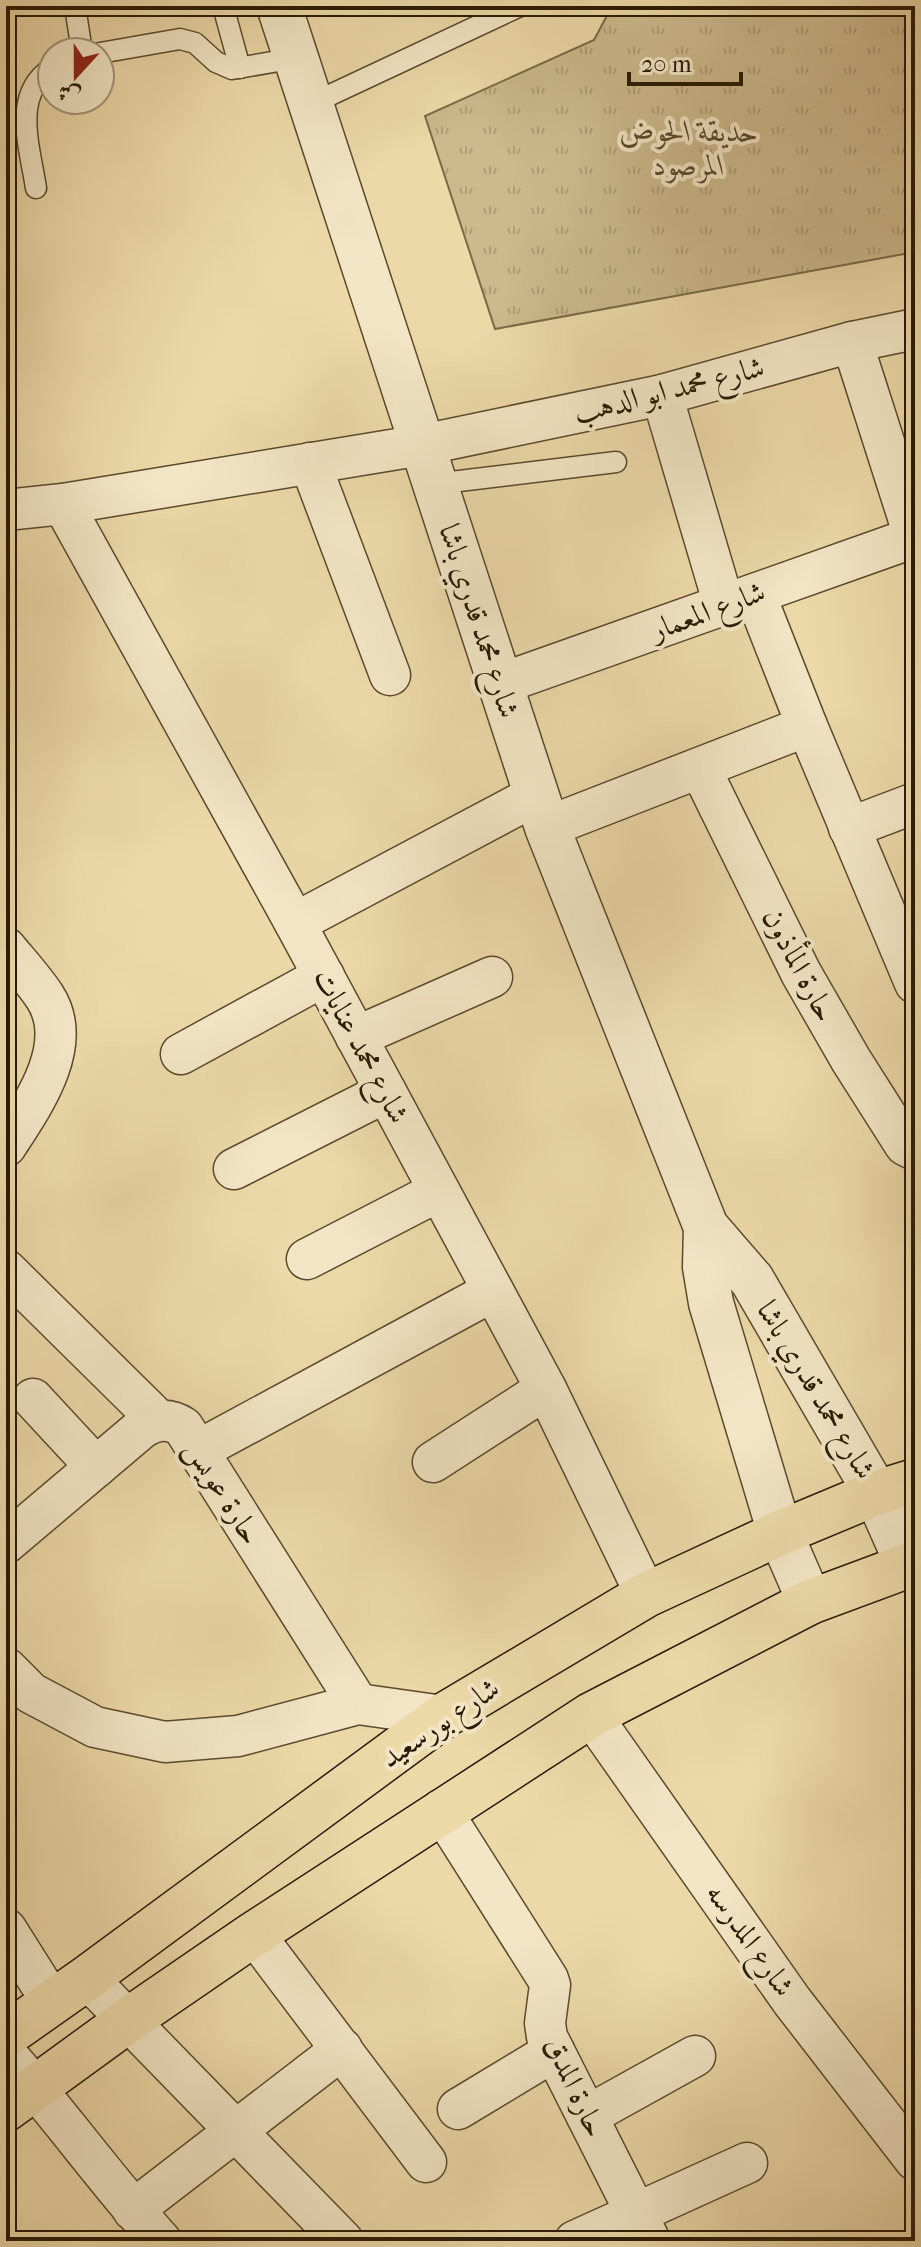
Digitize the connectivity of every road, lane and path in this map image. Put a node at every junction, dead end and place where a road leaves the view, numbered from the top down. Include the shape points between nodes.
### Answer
1 (75, 6) edge
2 (223, 6) edge
3 (279, 6) edge
4 (520, 6) edge
5 (80, 36) edge
6 (116, 50) edge
7 (296, 58) junction
8 (240, 68) junction
9 (36, 84) edge
10 (311, 104) junction
11 (36, 188) dead end
12 (915, 329) edge
13 (852, 342) junction
14 (662, 395) junction
15 (616, 462) dead end
16 (310, 463) junction
17 (428, 465) junction
18 (63, 504) junction
19 (6, 510) edge
20 (915, 538) edge
21 (740, 599) junction
22 (390, 675) dead end
23 (500, 684) junction
24 (807, 726) junction
25 (700, 768) junction
26 (915, 803) edge
27 (542, 811) junction
28 (849, 828) junction
29 (295, 923) junction
30 (6, 948) edge
31 (324, 976) junction
32 (492, 977) dead end
33 (915, 983) edge
34 (356, 1037) junction
35 (181, 1054) dead end
36 (386, 1092) junction
37 (6, 1146) edge
38 (915, 1150) edge
39 (234, 1169) dead end
40 (439, 1191) junction
41 (706, 1227) junction
42 (307, 1259) dead end
43 (6, 1270) edge
44 (493, 1291) junction
45 (546, 1389) junction
46 (33, 1399) dead end
47 (158, 1420) junction
48 (197, 1451) junction
49 (433, 1462) dead end
50 (96, 1467) junction
51 (896, 1487) edge
52 (780, 1533) junction
53 (6, 1543) edge
54 (912, 1564) edge
55 (646, 1595) junction
56 (810, 1602) junction
57 (6, 1668) edge
58 (358, 1704) junction
59 (591, 1715) junction
60 (443, 1716) junction
61 (441, 1810) junction
62 (6, 1929) edge
63 (254, 1934) junction
64 (70, 1990) junction
65 (127, 2021) junction
66 (6, 2035) edge
67 (342, 2049) junction
68 (554, 2051) junction
69 (6, 2054) edge
70 (695, 2056) dead end
71 (21, 2098) edge
72 (458, 2109) dead end
73 (587, 2116) junction
74 (237, 2130) junction
75 (915, 2160) edge
76 (426, 2162) dead end
77 (747, 2163) dead end
78 (133, 2210) junction
79 (644, 2227) edge
80 (161, 2241) edge
81 (343, 2241) edge
82 (575, 2241) edge

1 - 5 lane
2 - 8 lane
3 - 7 street, شارع محمد قدري باشا
4 - 10 lane
6 - 8 lane via 180,39 195,43 223,67
7 - 8 lane
7 - 10 street, شارع محمد قدري باشا
9 - 11 lane via 25,117
10 - 17 street, شارع محمد قدري باشا
12 - 13 street, شارع محمد ابو الدهب
13 - 14 street, شارع محمد ابو الدهب
13 - 20 street
14 - 17 street, شارع محمد ابو الدهب
14 - 21 street
15 - 17 lane
16 - 17 street, شارع محمد ابو الدهب
16 - 18 street, شارع محمد ابو الدهب
16 - 22 street
17 - 23 street, شارع محمد قدري باشا
18 - 19 street, شارع محمد ابو الدهب
18 - 29 street, شارع محمد عنايات
20 - 21 street, شارع المعمار
21 - 23 street, شارع المعمار
21 - 24 street
23 - 27 street, شارع محمد قدري باشا
24 - 25 street
24 - 28 street
25 - 27 street
25 - 38 street, حارة المأذون via 801,973 905,1145
26 - 28 street
27 - 29 street
27 - 41 street, شارع محمد قدري باشا
28 - 33 street
29 - 31 street, شارع محمد عنايات
30 - 37 street via 46,998 55,1022 56,1047 28,1112
31 - 34 street, شارع محمد عنايات
31 - 35 street
32 - 34 street
34 - 36 street, شارع محمد عنايات
36 - 39 street
36 - 40 street, شارع محمد عنايات
40 - 42 street
40 - 44 street, شارع محمد عنايات
41 - 51 street, شارع محمد قدري باشا via 752,1280
41 - 52 street, شارع محمد قدري باشا via 711,1303
43 - 47 street
44 - 45 street, شارع محمد عنايات
44 - 48 street
45 - 49 street
45 - 55 street, شارع محمد عنايات
46 - 50 street
47 - 48 street, حارة عويس via 183,1427
47 - 50 street, حارة عويس
48 - 58 street, حارة عويس
50 - 53 street, حارة عويس
51 - 52 main road, شارع بورسعيد
51 - 54 street, شارع محمد قدري باشا
52 - 55 main road, شارع بورسعيد
52 - 56 street, شارع محمد قدري باشا
54 - 56 main road
55 - 60 main road, شارع بورسعيد
56 - 59 main road
57 - 58 street via 31,1693 95,1727 165,1742 238,1736
58 - 60 street
59 - 61 main road
59 - 75 street, شارع المدرسه via 792,2001
60 - 64 main road, شارع بورسعيد
61 - 63 main road
61 - 68 street, حارة المدق via 548,1979 546,2031
62 - 64 street
63 - 65 main road
63 - 67 street
64 - 65 street
64 - 66 main road, شارع بورسعيد
65 - 71 main road
65 - 74 street
67 - 74 street
67 - 76 street
68 - 72 street
68 - 73 street, حارة المدق
69 - 71 street
70 - 73 street
71 - 78 street
73 - 79 street, حارة المدق
74 - 78 street
74 - 81 street
77 - 79 street
78 - 80 street
79 - 82 street

